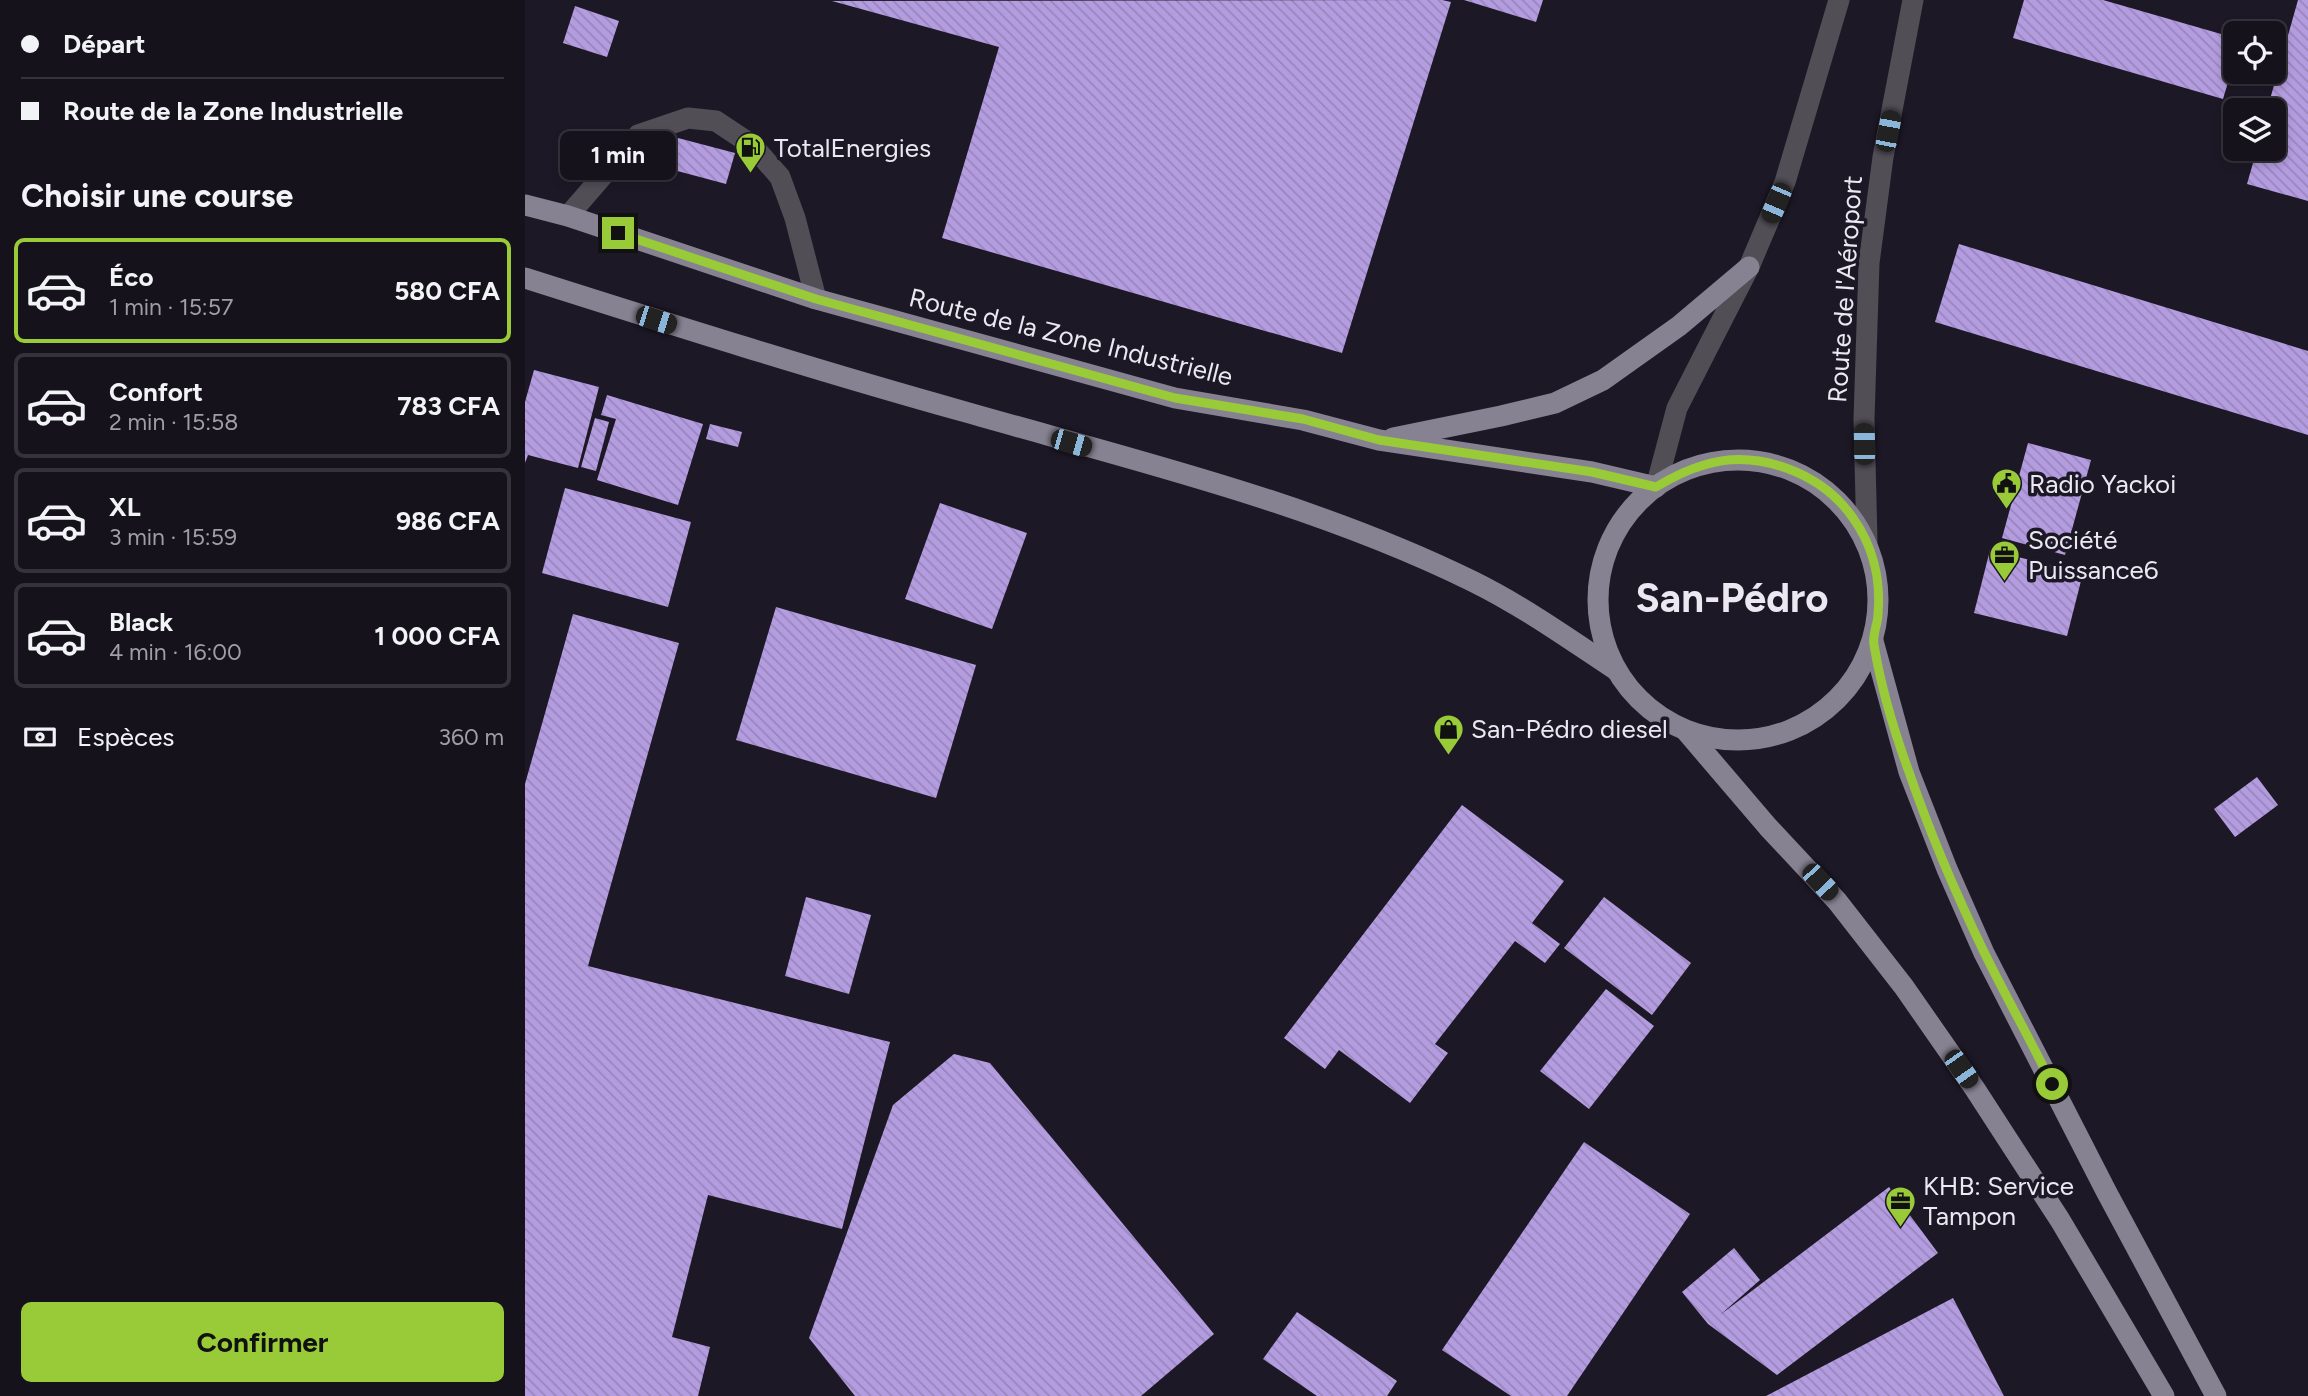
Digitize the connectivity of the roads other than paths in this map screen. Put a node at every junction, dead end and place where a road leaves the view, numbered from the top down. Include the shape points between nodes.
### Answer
1 (1839, 0) edge
2 (1913, 0) edge
3 (525, 205) edge
4 (569, 216) junction
5 (1749, 267) junction
6 (525, 278) edge
7 (816, 299) junction
8 (1379, 440) junction
9 (1656, 487) junction
10 (1867, 542) junction
11 (1873, 641) junction
12 (1616, 670) junction
13 (1686, 730) junction
14 (2164, 1396) edge
15 (2216, 1396) edge

1 - 5 street via 1785,182
2 - 10 street, Route de l'Aéroport via 1883,157 1869,263 1864,419
3 - 4 main road, Route de la Zone Industrielle
4 - 7 main road, Route de la Zone Industrielle
4 - 7 street via 638,135 688,118 716,121 752,145 780,177
5 - 8 main road via 1679,326 1604,380 1555,403
5 - 9 street via 1677,408
6 - 12 main road via 788,362 1297,510 1472,580
7 - 8 main road, Route de la Zone Industrielle via 1175,398 1303,419
8 - 9 main road, Route de la Zone Industrielle via 1592,472
9 - 10 main road via 1706,464 1734,460 1788,468 1835,497
9 - 12 main road via 1621,524 1601,571 1599,623
10 - 11 main road via 1879,591
11 - 13 main road via 1863,665 1831,705 1787,731 1737,741
11 - 15 main road via 1909,772 1979,941
12 - 13 main road via 1646,706
13 - 14 main road via 1837,901 1904,987 2060,1220

